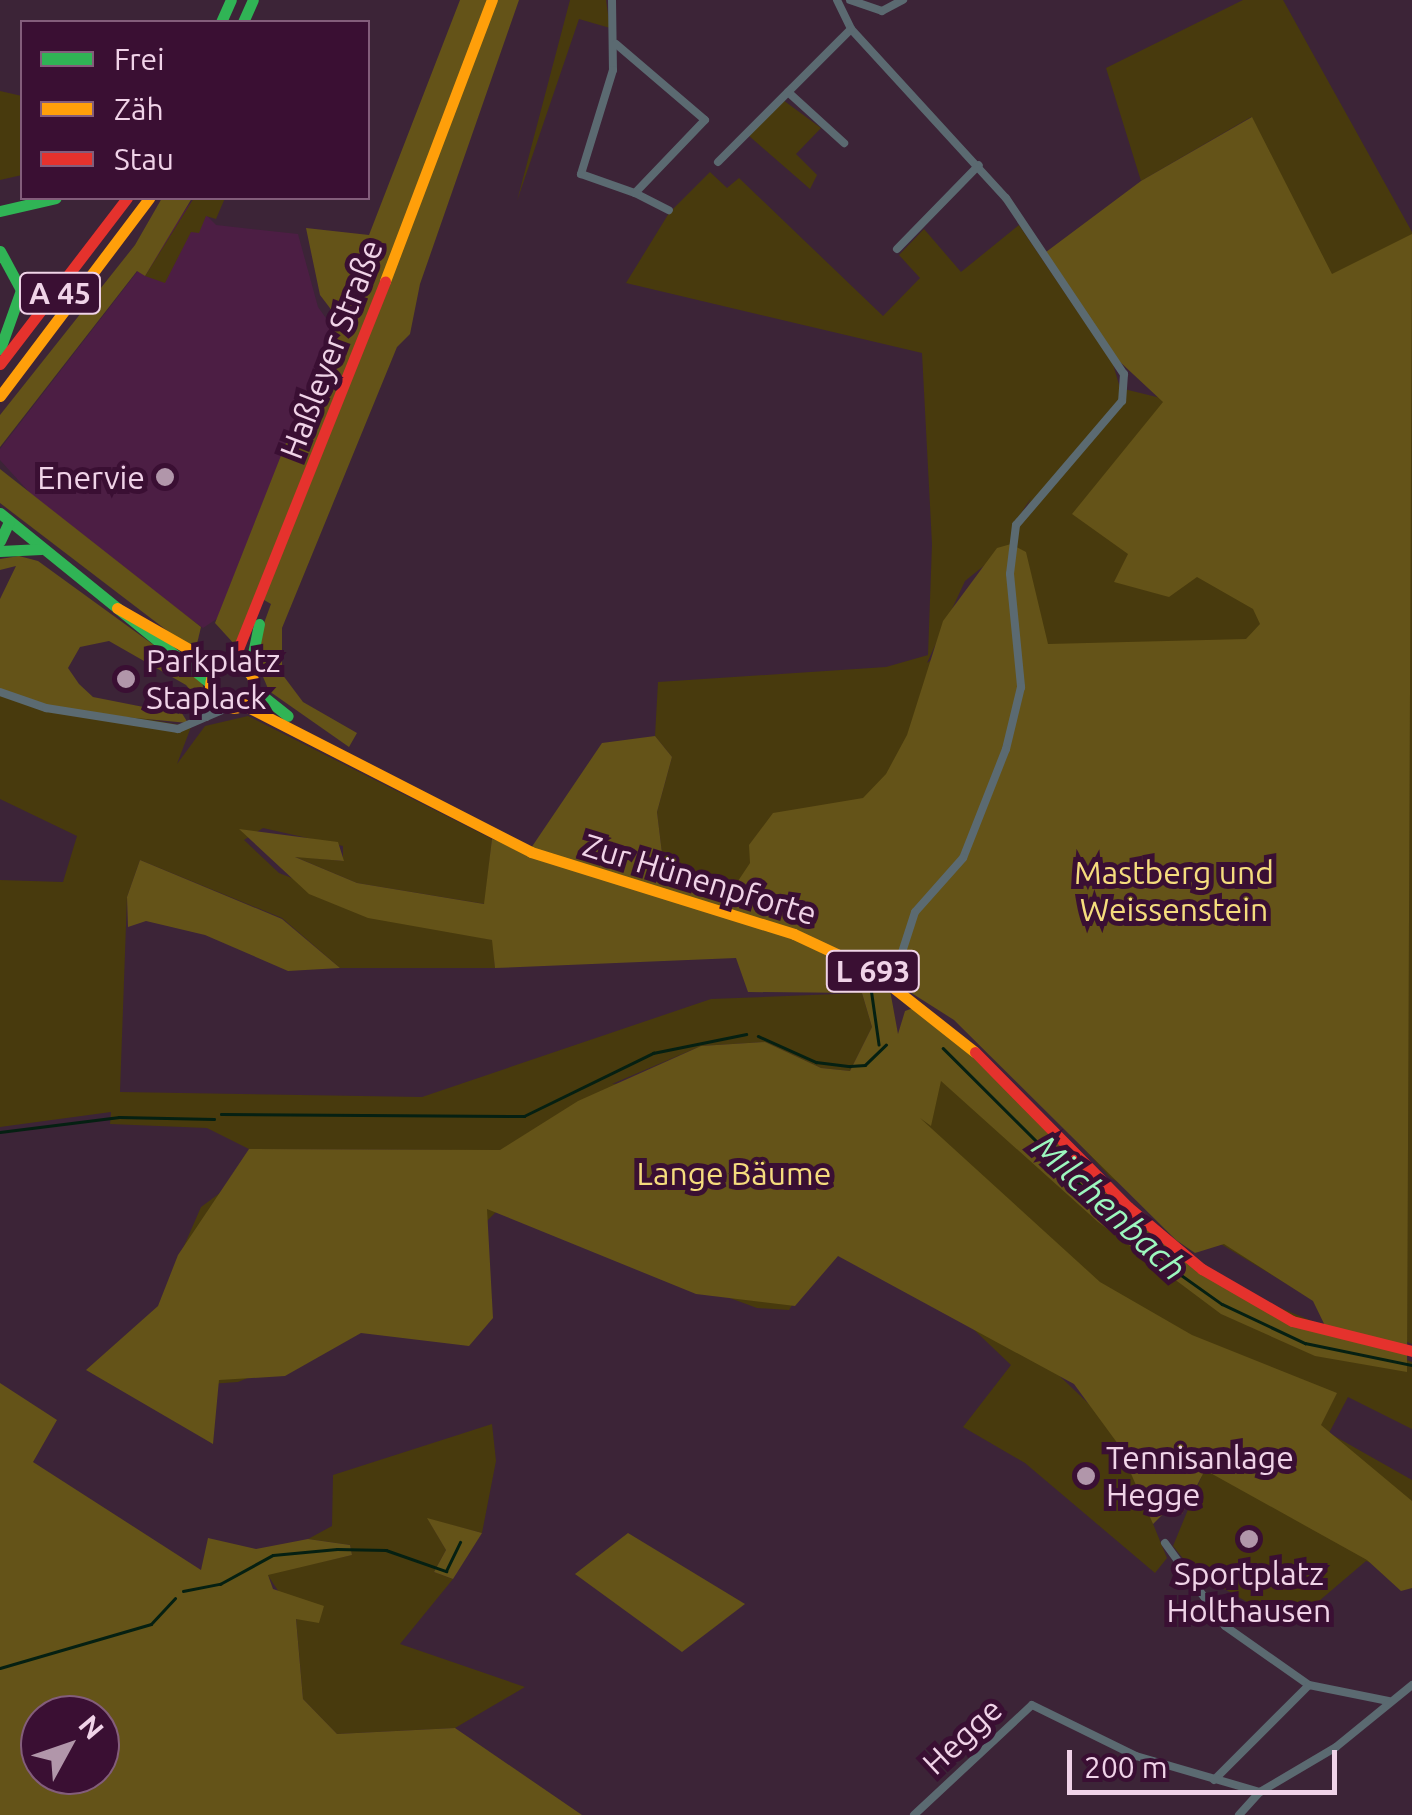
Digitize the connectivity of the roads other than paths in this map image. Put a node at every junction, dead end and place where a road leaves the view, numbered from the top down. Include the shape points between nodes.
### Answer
1 (492, 0) edge
2 (612, 0) edge
3 (837, 0) edge
4 (850, 0) edge
5 (903, 0) edge
6 (851, 29) junction
7 (616, 44) junction
8 (788, 92) junction
9 (844, 143) dead end
10 (718, 162) dead end
11 (979, 166) junction
12 (636, 193) junction
13 (47, 200) edge
14 (125, 200) edge
15 (147, 200) edge
16 (669, 210) dead end
17 (0, 211) edge
18 (897, 249) dead end
19 (0, 251) edge
20 (0, 349) edge
21 (0, 364) edge
22 (0, 396) edge
23 (3, 520) edge
24 (0, 542) edge
25 (0, 550) edge
26 (41, 550) junction
27 (110, 604) junction
28 (262, 605) junction
29 (226, 666) junction
30 (250, 673) junction
31 (210, 689) junction
32 (254, 689) junction
33 (0, 692) edge
34 (244, 705) junction
35 (227, 708) junction
36 (206, 718) junction
37 (339, 751) junction
38 (892, 983) junction
39 (1412, 1351) edge
40 (1165, 1543) dead end
41 (1310, 1685) junction
42 (1412, 1685) edge
43 (1388, 1700) junction
44 (1214, 1780) junction
45 (1260, 1792) junction
46 (914, 1815) edge
47 (1239, 1815) edge

1 - 28 main road, Haßleyer Straße
2 - 7 street
3 - 6 street
4 - 5 street via 882,11
6 - 8 street
6 - 11 street
7 - 12 street via 581,174
7 - 12 street via 705,120
8 - 9 street
8 - 10 street
11 - 18 street
11 - 38 street via 1117,362 1124,388 1122,401 1016,525 1010,574 1021,687 1006,749 963,858 915,912
12 - 16 street
13 - 17 main road
14 - 21 main road, A 45
15 - 22 main road, A 45
19 - 20 main road via 21,290
23 - 24 main road
23 - 26 main road
25 - 26 main road
26 - 27 main road
27 - 29 main road
27 - 31 main road
28 - 29 main road, Haßleyer Straße
28 - 30 main road, Haßleyer Straße
29 - 30 main road
29 - 31 main road
30 - 32 main road
31 - 35 main road
31 - 36 street
32 - 34 main road
32 - 37 main road, Zur Hünenpforte / L 693
33 - 36 street via 46,708 178,728
34 - 35 main road
34 - 37 main road, Zur Hünenpforte / L 693
35 - 36 street
37 - 38 main road, Zur Hünenpforte / L 693 via 531,852 794,934
38 - 39 main road, Zur Hünenpforte / L 693 via 986,1058 1128,1206 1202,1269 1292,1321
40 - 41 street via 1225,1626
41 - 43 street
41 - 44 street
42 - 43 street
43 - 45 street via 1336,1746
44 - 45 street, Hegge
44 - 46 street, Hegge via 1136,1756 1032,1705
45 - 47 street

